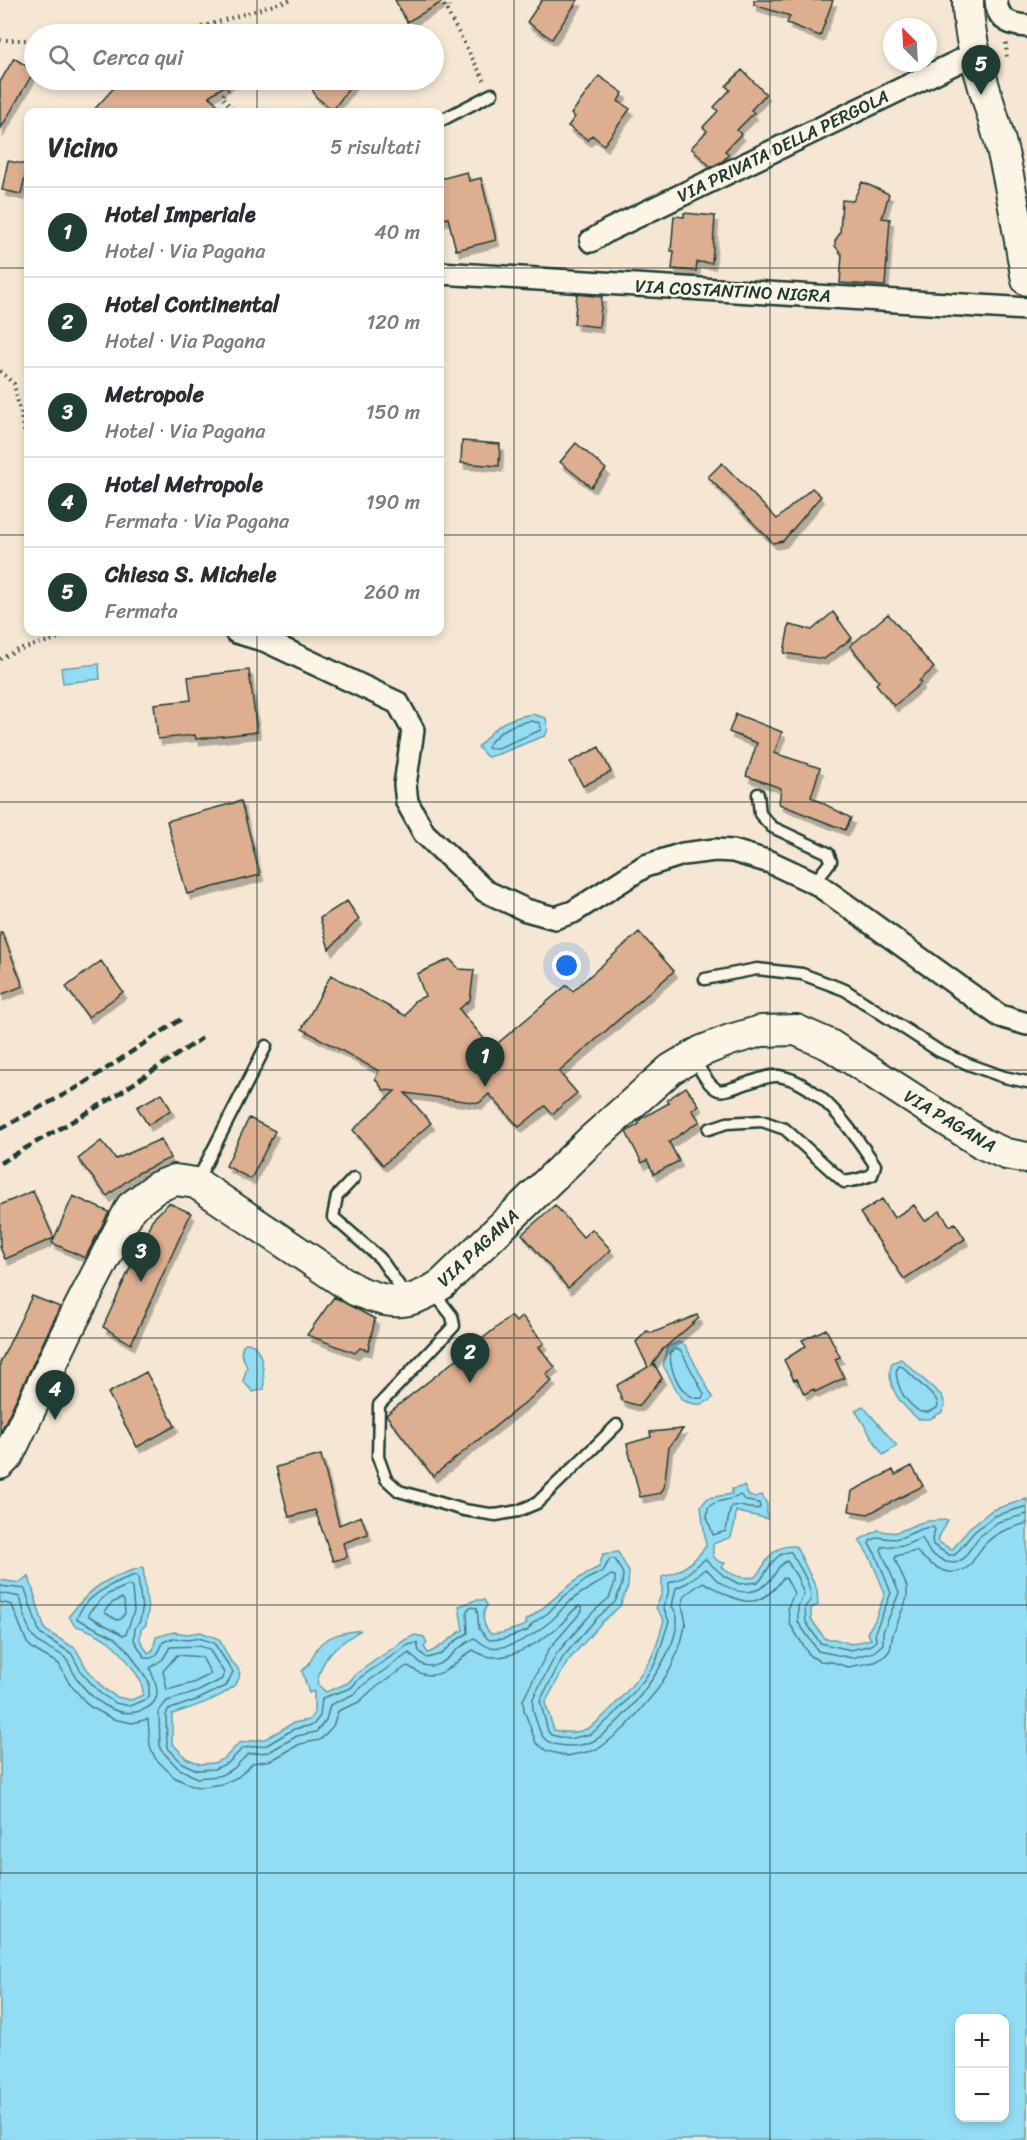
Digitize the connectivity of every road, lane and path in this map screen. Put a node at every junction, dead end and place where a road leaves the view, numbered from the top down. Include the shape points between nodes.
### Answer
1 (290, 0) edge
2 (441, 0) edge
3 (968, 0) edge
4 (996, 0) edge
5 (222, 24) edge
6 (1027, 26) edge
7 (0, 40) edge
8 (24, 40) edge
9 (976, 53) junction
10 (227, 90) edge
11 (492, 94) joint
12 (231, 108) edge
13 (444, 119) edge
14 (591, 241) dead end
15 (444, 273) edge
16 (1027, 280) edge
17 (1027, 309) edge
18 (0, 371) edge
19 (24, 429) edge
20 (66, 636) edge
21 (249, 636) edge
22 (0, 659) edge
23 (758, 794) dead end
24 (817, 884) junction
25 (705, 979) dead end
26 (1027, 1024) edge
27 (266, 1046) dead end
28 (693, 1057) junction
29 (1027, 1082) edge
30 (709, 1129) dead end
31 (1027, 1158) edge
32 (354, 1178) dead end
33 (196, 1183) junction
34 (420, 1295) junction
35 (617, 1425) dead end
36 (0, 1464) edge

1 - 5 path
2 - 11 path
3 - 9 main road
4 - 6 street via 997,11 1008,22
7 - 8 path
9 - 14 street, VIA PRIVATA DELLA PERGOLA
9 - 16 main road via 1003,153
10 - 12 path via 222,96
11 - 13 lane
15 - 17 street, VIA COSTANTINO NIGRA
18 - 19 path via 15,384
20 - 22 path
21 - 24 street via 398,703 413,730 405,785 407,802 418,824 485,891 526,910 555,918 573,912 645,866 683,854 715,850 770,862
23 - 24 lane via 760,814 772,827 828,853 831,861
24 - 26 street via 1000,1016
25 - 29 lane via 757,969 802,974 845,990 939,1051
27 - 33 lane
28 - 30 lane via 716,1089 723,1091 757,1079 777,1076 794,1080 816,1094 875,1165 872,1175 844,1182 785,1129 762,1121 727,1123
28 - 31 main road, VIA PAGANA via 761,1031 796,1030 830,1045 983,1144
28 - 34 main road, VIA PAGANA via 671,1069 632,1103 441,1284
32 - 34 lane via 337,1196 333,1217 380,1258 399,1283
33 - 34 main road via 354,1290 384,1301
33 - 36 main road via 175,1180 157,1187 131,1207 8,1456
34 - 35 lane via 452,1316 454,1326 379,1405 378,1457 386,1479 399,1491 464,1510 496,1515 518,1511 537,1503

